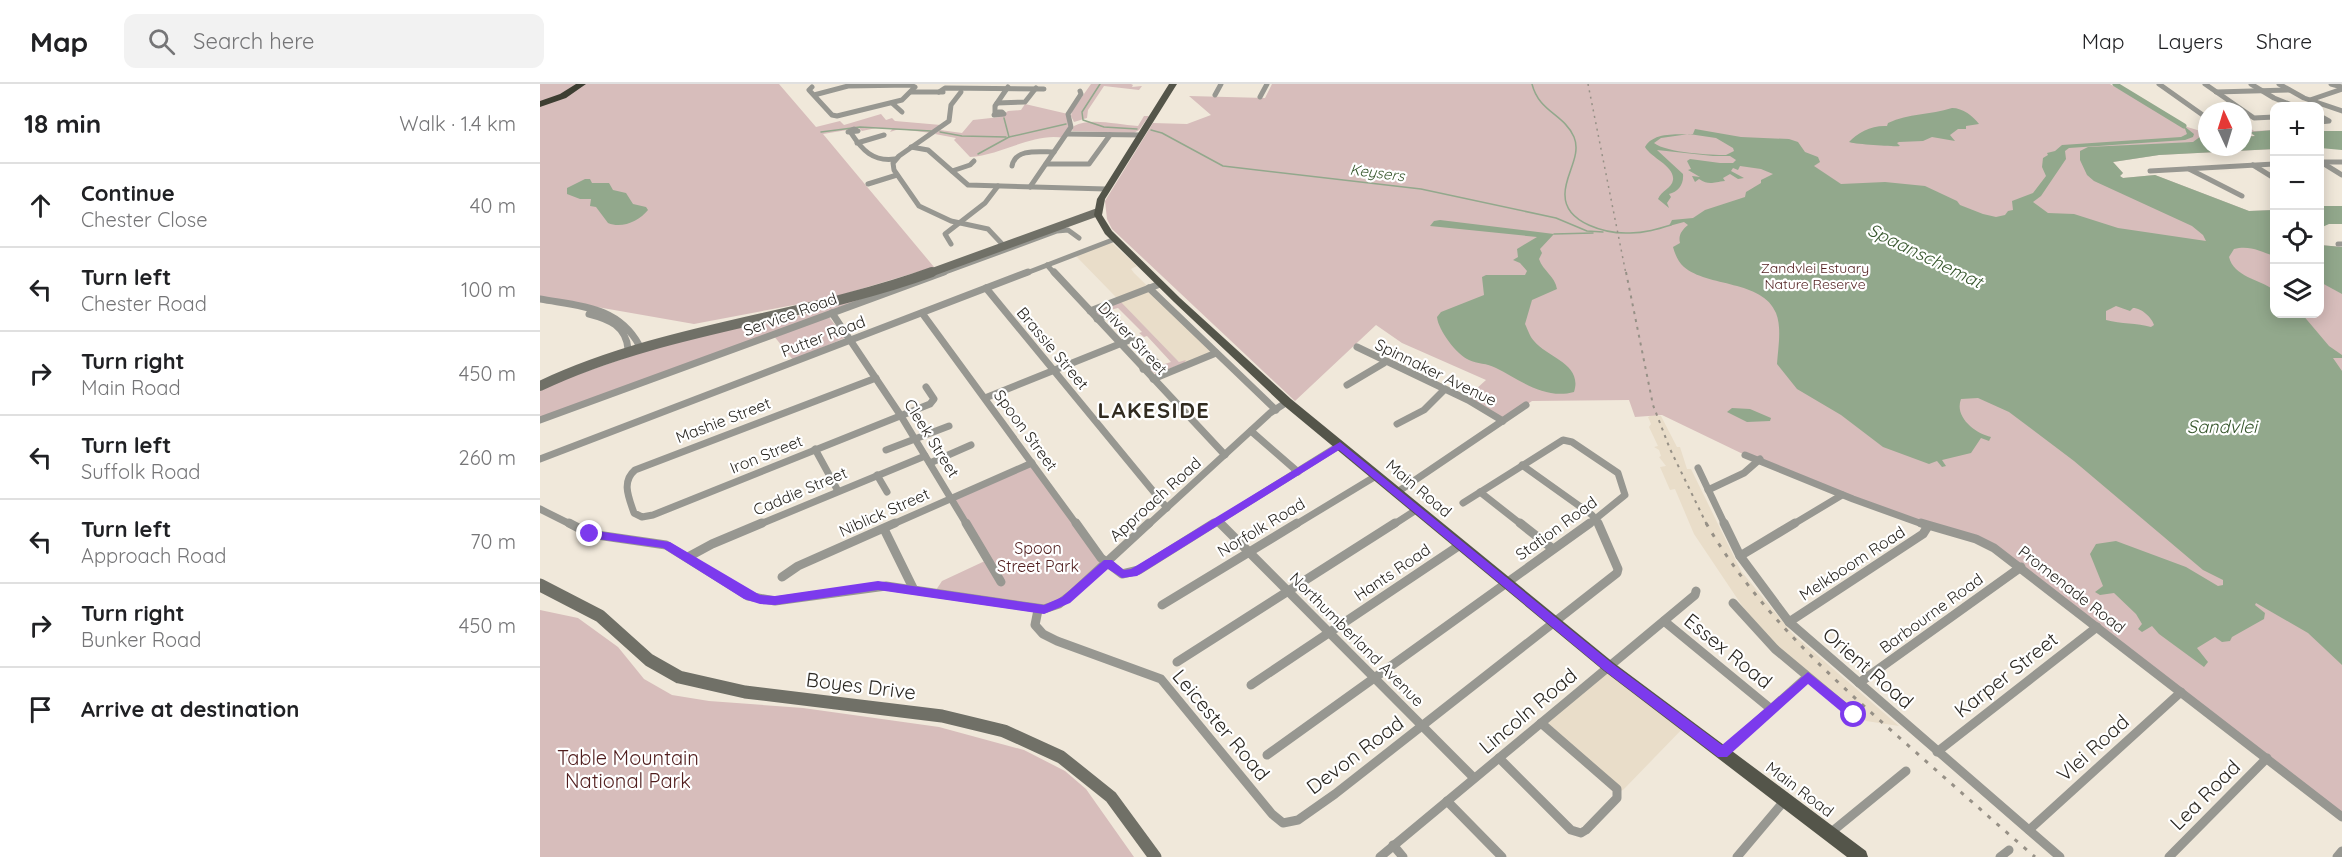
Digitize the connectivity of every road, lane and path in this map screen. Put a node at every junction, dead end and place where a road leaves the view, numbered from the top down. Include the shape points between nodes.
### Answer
1 (582, 84) edge
2 (1173, 84) edge
3 (1221, 84) edge
4 (1267, 84) edge
5 (2159, 84) edge
6 (2205, 84) edge
7 (2251, 84) edge
8 (2279, 84) edge
9 (2331, 84) edge
10 (812, 87) dead end
11 (1008, 87) junction
12 (1036, 88) junction
13 (1044, 88) dead end
14 (962, 90) junction
15 (2261, 90) junction
16 (2289, 90) junction
17 (2341, 90) edge
18 (1080, 91) dead end
19 (911, 92) junction
20 (2216, 92) junction
21 (814, 94) junction
22 (1215, 95) dead end
23 (1260, 97) dead end
24 (2309, 100) junction
25 (865, 102) dead end
26 (2286, 102) edge
27 (892, 103) junction
28 (997, 103) junction
29 (540, 104) edge
30 (870, 108) junction
31 (2342, 111) edge
32 (902, 112) dead end
33 (2198, 112) edge
34 (995, 113) dead end
35 (2270, 117) edge
36 (1144, 131) junction
37 (850, 133) dead end
38 (1066, 134) junction
39 (884, 135) dead end
40 (1110, 135) junction
41 (857, 143) junction
42 (911, 147) junction
43 (1054, 152) junction
44 (895, 159) junction
45 (974, 161) dead end
46 (2324, 162) edge
47 (2342, 162) edge
48 (1046, 164) junction
49 (2270, 164) edge
50 (2324, 164) edge
51 (2253, 165) junction
52 (1012, 166) dead end
53 (2189, 169) junction
54 (952, 171) junction
55 (2150, 171) dead end
56 (897, 175) junction
57 (2342, 175) edge
58 (2270, 176) edge
59 (868, 184) dead end
60 (998, 186) junction
61 (1030, 187) junction
62 (1064, 188) junction
63 (1106, 189) junction
64 (1060, 196) dead end
65 (2242, 196) dead end
66 (1099, 215) junction
67 (958, 224) junction
68 (1048, 231) junction
69 (1079, 238) dead end
70 (1115, 239) junction
71 (951, 244) dead end
72 (1004, 246) junction
73 (1047, 266) junction
74 (1160, 284) junction
75 (986, 288) junction
76 (1149, 288) junction
77 (540, 299) edge
78 (540, 304) edge
79 (1090, 311) junction
80 (832, 313) junction
81 (922, 313) junction
82 (1097, 319) junction
83 (852, 340) junction
84 (1130, 340) junction
85 (1120, 344) junction
86 (639, 345) junction
87 (1357, 347) dead end
88 (628, 349) junction
89 (1216, 353) junction
90 (1384, 363) junction
91 (1143, 369) junction
92 (1054, 370) junction
93 (1259, 376) junction
94 (876, 378) junction
95 (1153, 379) junction
96 (1246, 382) junction
97 (1347, 385) dead end
98 (540, 386) edge
99 (926, 387) dead end
100 (1444, 390) junction
101 (985, 398) junction
102 (1287, 402) junction
103 (1526, 405) dead end
104 (1276, 410) junction
105 (901, 416) junction
106 (540, 420) edge
107 (1503, 421) junction
108 (1397, 424) dead end
109 (949, 426) dead end
110 (1251, 432) junction
111 (915, 439) junction
112 (971, 445) dead end
113 (1340, 446) junction
114 (815, 449) junction
115 (886, 450) dead end
116 (1225, 455) junction
117 (1745, 455) dead end
118 (540, 459) edge
119 (927, 459) junction
120 (1760, 459) junction
121 (1032, 463) junction
122 (1522, 465) junction
123 (1698, 468) dead end
124 (1298, 471) junction
125 (877, 475) junction
126 (1376, 476) junction
127 (1708, 490) junction
128 (838, 491) junction
129 (887, 492) dead end
130 (1480, 492) junction
131 (1396, 493) junction
132 (1842, 495) junction
133 (951, 499) junction
134 (1463, 503) dead end
135 (540, 508) edge
136 (1167, 508) junction
137 (1416, 510) junction
138 (642, 517) joint
139 (1596, 519) junction
140 (1218, 521) junction
141 (1928, 526) junction
142 (884, 529) junction
143 (1460, 545) junction
144 (1553, 549) junction
145 (1249, 552) junction
146 (1740, 556) junction
147 (688, 557) junction
148 (1108, 562) junction
149 (2021, 567) junction
150 (782, 577) dead end
151 (1001, 582) dead end
152 (1506, 583) junction
153 (540, 585) edge
154 (914, 590) junction
155 (1288, 591) junction
156 (1696, 591) dead end
157 (1733, 603) dead end
158 (1162, 604) dead end
159 (1038, 610) junction
160 (1664, 621) junction
161 (1789, 622) junction
162 (1555, 623) junction
163 (2097, 627) junction
164 (1329, 632) junction
165 (1177, 662) dead end
166 (1609, 667) junction
167 (1808, 677) junction
168 (1374, 678) junction
169 (1859, 683) junction
170 (1251, 684) dead end
171 (2181, 692) junction
172 (1770, 709) junction
173 (1854, 715) dead end
174 (1541, 723) junction
175 (1423, 726) junction
176 (1722, 753) junction
177 (1937, 753) junction
178 (1267, 755) dead end
179 (1499, 758) junction
180 (2267, 758) junction
181 (1906, 771) dead end
182 (1474, 778) junction
183 (1785, 800) junction
184 (1447, 801) junction
185 (2342, 817) edge
186 (1288, 824) joint
187 (2029, 830) junction
188 (1829, 834) junction
189 (1393, 846) junction
190 (2342, 851) edge
191 (1155, 857) edge
192 (1380, 857) edge
193 (1403, 857) edge
194 (1502, 857) edge
195 (1737, 857) edge
196 (1860, 857) edge
197 (2060, 857) edge
198 (2169, 857) edge
199 (2337, 857) edge

1 - 29 highway
2 - 36 main road
3 - 22 street
4 - 23 street
5 - 33 street
6 - 20 street
7 - 15 street
8 - 16 street
9 - 17 street
10 - 21 street via 809,90
11 - 12 street
11 - 14 street
11 - 28 street
12 - 13 street
12 - 28 street via 1025,102
14 - 19 street
14 - 42 street via 951,105 950,120
15 - 16 street
15 - 20 street
15 - 26 street
16 - 24 street
17 - 24 street
18 - 38 street via 1068,114 1071,127
19 - 21 street via 913,86 852,86
19 - 27 street
20 - 35 street via 2254,118
21 - 30 street via 834,116
24 - 31 street
25 - 30 street
27 - 30 street
27 - 32 street
28 - 34 street
36 - 40 street
36 - 63 main road
37 - 41 street
38 - 40 street
38 - 43 street
39 - 41 street
40 - 48 street via 1089,164
41 - 44 street via 874,160
42 - 44 street
42 - 54 street via 928,150
43 - 48 street
43 - 52 street via 1022,152
44 - 56 street
45 - 54 street
46 - 47 street
48 - 61 street
49 - 51 street
50 - 57 street
51 - 53 street
51 - 58 street
53 - 55 street
53 - 65 street
54 - 60 street via 969,185
56 - 59 street
56 - 67 street via 919,206
60 - 61 street
60 - 67 street via 985,203
61 - 62 street
62 - 63 street
62 - 64 street
63 - 66 main road
66 - 68 main road
66 - 70 main road, Main Road
67 - 71 street via 944,235
67 - 72 street via 988,229
68 - 69 street, Service Road via 1068,230
68 - 72 main road
68 - 80 street, Service Road
70 - 73 street, Putter Road
70 - 74 main road, Main Road
72 - 86 main road via 847,300
73 - 75 street, Putter Road
73 - 79 street, Driver Street
74 - 76 street
74 - 93 main road, Main Road
75 - 81 street, Putter Road
75 - 92 street, Brassie Street
76 - 79 street
76 - 89 street
77 - 86 street via 616,317 630,326
78 - 88 street via 610,320 627,336
79 - 82 street, Driver Street
80 - 83 street, Cleek Street
80 - 106 street, Service Road
81 - 83 street, Putter Road
81 - 101 street, Spoon Street
82 - 84 street via 1111,315
82 - 85 street, Driver Street
83 - 94 street, Cleek Street
83 - 118 street, Putter Road
84 - 85 street
84 - 91 street via 1157,363
85 - 91 street, Driver Street
85 - 92 street
86 - 88 main road
87 - 90 street, Spinnaker Avenue
88 - 98 main road via 584,364
89 - 95 street
89 - 96 street
90 - 97 street
90 - 100 street, Spinnaker Avenue
91 - 95 street, Driver Street
92 - 101 street
92 - 136 street, Brassie Street
93 - 96 street
93 - 102 main road, Main Road
94 - 105 street, Cleek Street
94 - 138 street, Mashie Street via 631,473 625,482 634,513
95 - 116 street, Driver Street
96 - 104 street
99 - 105 street, Iron Street via 933,401
100 - 107 street, Spinnaker Avenue via 1483,407
100 - 108 street via 1424,410
101 - 121 street, Spoon Street
102 - 104 street, Approach Road
102 - 113 main road, Main Road
103 - 107 street
104 - 110 street, Approach Road
105 - 111 street, Cleek Street
105 - 114 street, Iron Street
107 - 131 street
109 - 111 street
110 - 116 street, Approach Road
110 - 124 street
111 - 115 street
111 - 119 street, Cleek Street
112 - 119 street, Caddie Street
113 - 124 street
113 - 126 main road, Main Road
114 - 128 street
114 - 138 street, Iron Street
116 - 136 street, Approach Road
117 - 120 street, Promenade Road
119 - 125 street, Caddie Street
119 - 133 street, Cleek Street
120 - 127 street via 1744,473
120 - 132 street, Promenade Road
121 - 133 street, Niblick Street
121 - 148 street, Spoon Street via 1101,558
122 - 130 street
122 - 139 street
122 - 139 street, Station Road via 1561,440 1572,442 1618,473 1624,497
123 - 127 street, Orient Road
124 - 140 street
125 - 128 street, Caddie Street
125 - 129 street
126 - 131 main road, Main Road
126 - 145 street, Norfolk Road
127 - 146 street, Orient Road
128 - 147 street, Caddie Street
130 - 134 street
130 - 144 street
131 - 137 main road, Main Road
132 - 141 street, Promenade Road
132 - 146 street
133 - 142 street, Niblick Street
133 - 151 street, Cleek Street
135 - 147 street via 590,534 659,543
136 - 148 street, Approach Road
137 - 143 main road, Main Road
137 - 155 street
139 - 144 street, Station Road
139 - 162 street, Devon Road via 1617,572
140 - 145 street, Northumberland Avenue
140 - 148 street via 1133,573 1122,574
141 - 149 street, Promenade Road via 1986,543
141 - 161 street, Melkboom Road via 1923,534
142 - 150 street, Niblick Street
142 - 154 street
143 - 152 main road, Main Road
143 - 164 street, Hants Road
144 - 152 street, Station Road
145 - 155 street, Northumberland Avenue
145 - 158 street, Norfolk Road
146 - 161 street, Orient Road
147 - 154 street via 748,596 765,601 878,585
148 - 159 street, Approach Road via 1062,602
149 - 163 street, Promenade Road
149 - 169 street, Barbourne Road
152 - 162 main road, Main Road
152 - 168 street, Station Road
153 - 191 main road, Boyes Drive via 595,614 650,662 678,676 733,690 930,714 989,725 1028,739 1069,761 1107,792
154 - 159 street
155 - 164 street, Northumberland Avenue
155 - 165 street
156 - 160 street, Lincoln Road
157 - 167 street via 1764,640
159 - 186 street, Leicester Road via 1035,625 1042,633 1161,679 1272,814
160 - 166 street, Lincoln Road
160 - 172 street, Essex Road
161 - 169 street, Orient Road
162 - 166 main road, Main Road
162 - 175 street, Devon Road
163 - 171 street, Promenade Road
163 - 177 street, Karper Street
164 - 168 street, Northumberland Avenue
164 - 170 street, Hants Road
166 - 174 street, Lincoln Road
166 - 176 main road, Main Road
167 - 172 street
167 - 173 street
168 - 175 street, Northumberland Avenue
168 - 178 street, Station Road
169 - 177 street, Orient Road
171 - 180 street, Promenade Road
171 - 187 street, Vlei Road
172 - 176 street
174 - 179 street, Lincoln Road
174 - 179 street via 1617,789 1617,798 1586,830 1571,830
175 - 182 street, Northumberland Avenue
175 - 186 street, Devon Road
176 - 183 main road, Main Road
177 - 187 street, Orient Road
179 - 182 street, Lincoln Road
180 - 185 street, Promenade Road
180 - 198 street, Lea Road
181 - 188 street
182 - 184 street, Lincoln Road
183 - 188 main road, Main Road
183 - 195 street
184 - 189 street, Lincoln Road
184 - 194 street
187 - 197 street, Orient Road
188 - 196 main road, Main Road
189 - 192 street, Lincoln Road
189 - 193 street
190 - 199 street

